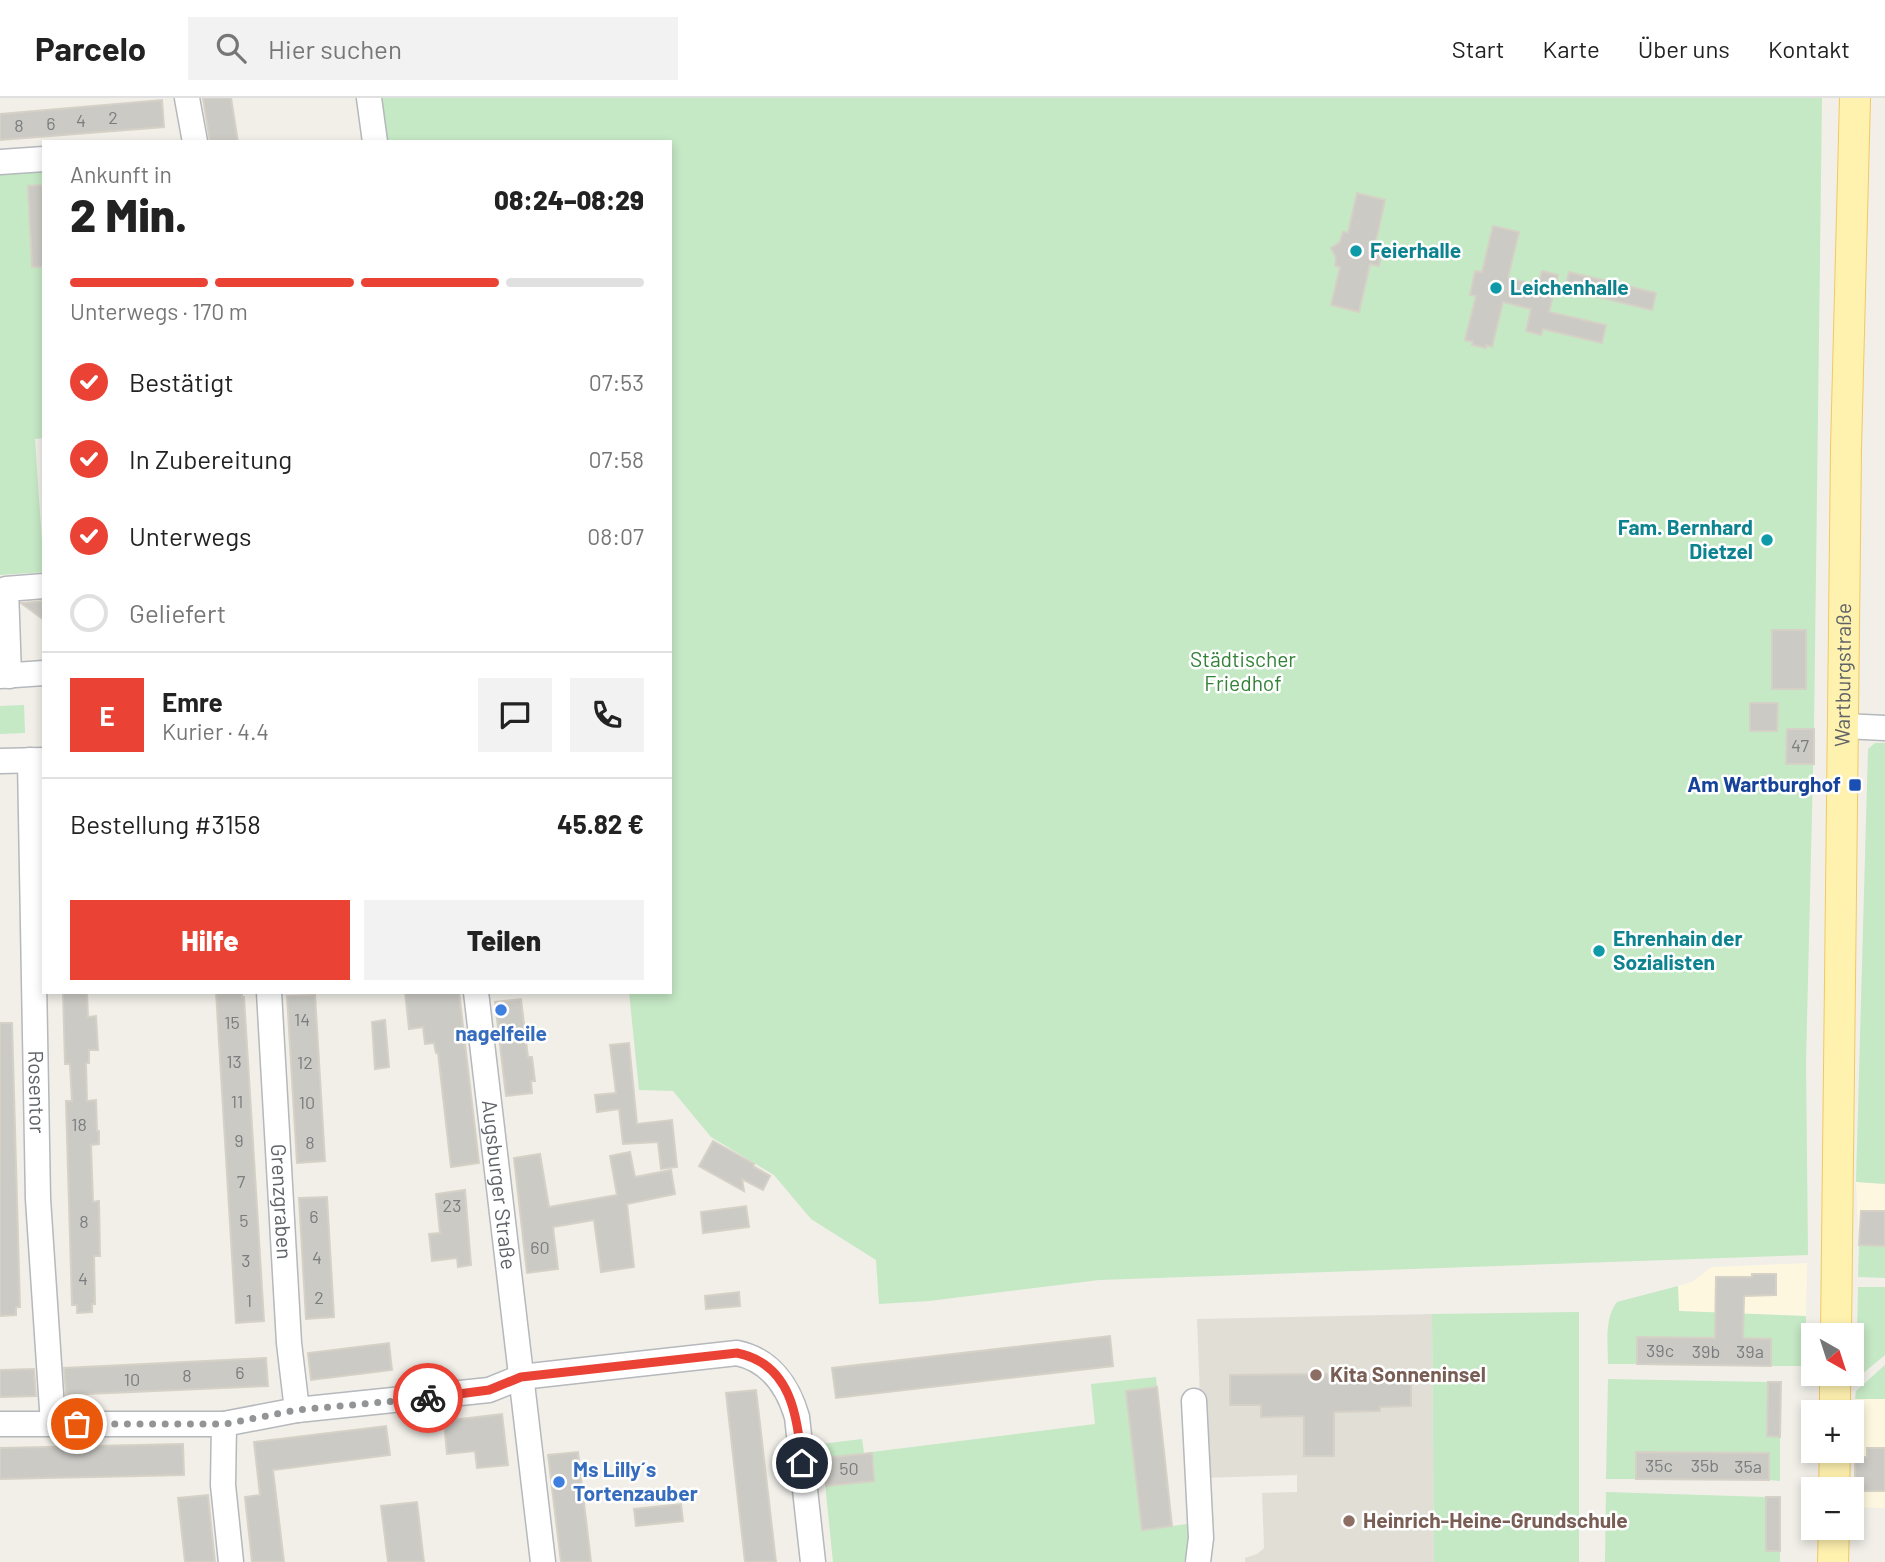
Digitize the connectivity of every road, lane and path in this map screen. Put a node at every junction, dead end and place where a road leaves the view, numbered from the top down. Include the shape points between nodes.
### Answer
1 (187, 98) edge
2 (369, 98) edge
3 (1855, 98) edge
4 (195, 140) edge
5 (374, 140) edge
6 (42, 159) edge
7 (0, 162) edge
8 (42, 586) edge
9 (3, 589) edge
10 (42, 673) edge
11 (4, 676) edge
12 (1844, 726) junction
13 (1885, 728) edge
14 (37, 760) edge
15 (0, 761) edge
16 (270, 994) edge
17 (476, 994) edge
18 (1836, 1323) edge
19 (521, 1377) junction
20 (1194, 1401) dead end
21 (297, 1410) junction
22 (0, 1424) edge
23 (53, 1424) junction
24 (225, 1424) junction
25 (1833, 1540) edge
26 (231, 1562) edge
27 (543, 1562) edge
28 (813, 1562) edge
29 (1198, 1562) edge
30 (1833, 1562) edge

1 - 4 street
2 - 5 street
3 - 12 main road, Wartburgstraße
6 - 7 street
8 - 9 street
9 - 11 street
10 - 11 street
12 - 13 street
12 - 18 main road, Wartburgstraße
14 - 15 street
14 - 23 street, Rosentor via 38,1199
16 - 21 street, Grenzgraben via 289,1343
17 - 19 street, Augsburger Straße
19 - 21 street via 489,1390
19 - 27 street, Augsburger Straße
19 - 28 street via 737,1353 767,1365 797,1417
20 - 29 street via 1201,1538
21 - 24 street
22 - 23 street
23 - 24 street
24 - 26 street via 223,1485
25 - 30 main road

